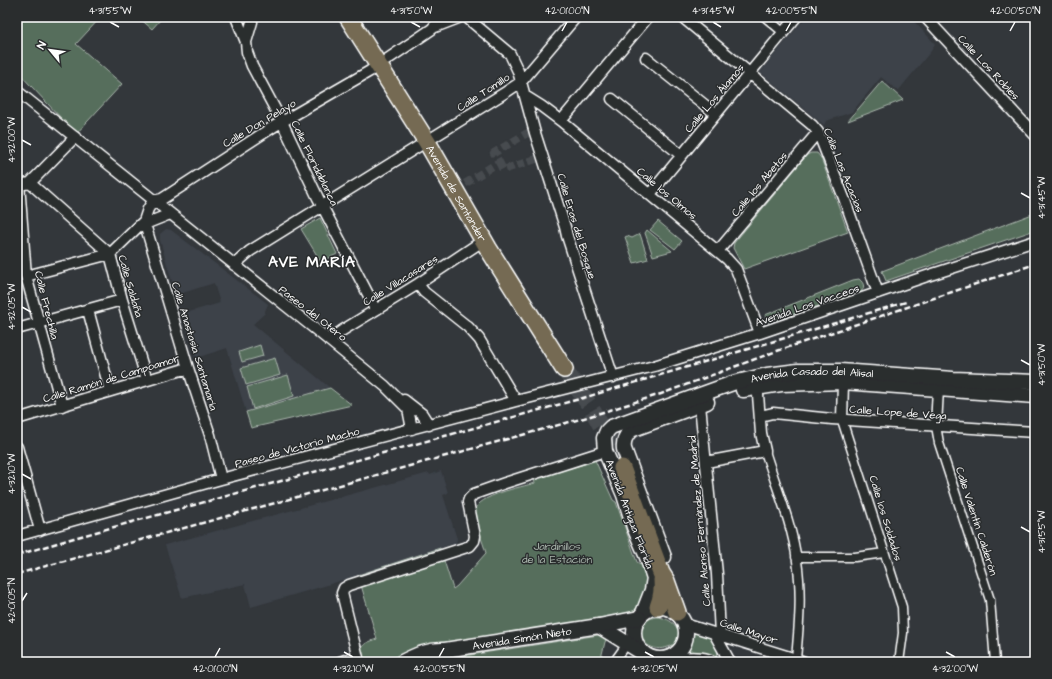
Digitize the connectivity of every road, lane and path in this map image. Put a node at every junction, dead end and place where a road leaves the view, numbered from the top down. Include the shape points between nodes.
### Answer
1 (348, 17) edge
2 (442, 17) edge
3 (461, 17) edge
4 (576, 17) edge
5 (648, 17) edge
6 (682, 17) edge
7 (765, 17) edge
8 (796, 17) edge
9 (925, 17) edge
10 (473, 19) edge
11 (253, 20) edge
12 (238, 21) edge
13 (432, 28) junction
14 (783, 32) junction
15 (246, 42) junction
16 (646, 58) dead end
17 (378, 65) junction
18 (749, 74) junction
19 (521, 82) junction
20 (17, 91) edge
21 (525, 96) junction
22 (612, 98) dead end
23 (541, 106) junction
24 (530, 114) junction
25 (716, 114) junction
26 (561, 121) junction
27 (282, 122) junction
28 (818, 132) junction
29 (1035, 135) edge
30 (75, 137) junction
31 (427, 142) junction
32 (681, 155) junction
33 (30, 183) junction
34 (18, 184) edge
35 (650, 194) junction
36 (153, 201) junction
37 (323, 207) junction
38 (170, 214) junction
39 (144, 223) junction
40 (484, 240) junction
41 (1035, 241) edge
42 (718, 251) junction
43 (110, 254) junction
44 (234, 265) junction
45 (26, 276) junction
46 (418, 284) junction
47 (878, 293) junction
48 (122, 300) junction
49 (88, 310) junction
50 (375, 310) junction
51 (38, 323) junction
52 (17, 329) edge
53 (760, 333) junction
54 (329, 340) junction
55 (188, 368) junction
56 (564, 369) tunnel mouth
57 (613, 377) junction
58 (147, 380) junction
59 (757, 382) junction
60 (844, 382) junction
61 (1035, 382) edge
62 (584, 384) joint
63 (385, 386) junction
64 (938, 389) junction
65 (110, 391) junction
66 (1035, 396) edge
67 (516, 401) junction
68 (700, 405) junction
69 (62, 406) junction
70 (760, 416) junction
71 (17, 419) edge
72 (842, 420) junction
73 (429, 425) junction
74 (936, 426) junction
75 (412, 429) junction
76 (1035, 432) edge
77 (604, 445) junction
78 (17, 447) edge
79 (624, 450) joint
80 (765, 452) junction
81 (706, 462) junction
82 (622, 468) tunnel mouth
83 (221, 479) junction
84 (40, 530) junction
85 (17, 536) edge
86 (884, 554) junction
87 (797, 558) junction
88 (661, 573) junction
89 (646, 612) junction
90 (681, 618) junction
91 (599, 626) junction
92 (717, 634) junction
93 (627, 644) junction
94 (645, 655) junction
95 (445, 656) edge
96 (670, 658) junction
97 (358, 659) edge
98 (801, 661) edge
99 (340, 662) edge
100 (402, 662) edge
101 (418, 662) edge
102 (614, 662) edge
103 (714, 662) edge
104 (730, 662) edge
105 (899, 662) edge
106 (995, 662) edge

1 - 17 highway, Avenida de Santander
2 - 13 street
3 - 13 street
4 - 19 street, Calle Tomillo
5 - 26 street
6 - 18 street, Calle Las Acacias
7 - 14 street
8 - 14 street, Calle Los Álamos
9 - 29 street, Calle Los Robles
10 - 19 street, Calle Eras del Bosque via 510,54
11 - 12 street via 245,25
11 - 15 street
12 - 15 street, Calle Floridablanca
13 - 17 street, Calle Don Pelayo
14 - 18 street, Calle Los Álamos
15 - 27 street, Calle Floridablanca via 252,66
16 - 25 street
17 - 27 street, Calle Don Pelayo
17 - 31 highway, Avenida de Santander
18 - 25 street, Calle Los Álamos
18 - 28 street, Calle Las Acacias
19 - 21 street, Calle Eras del Bosque
19 - 31 street, Calle Tomillo
20 - 30 street, Paseo del Otero
21 - 23 street, Calle los Olmos
21 - 24 street, Calle Eras del Bosque
22 - 32 street
23 - 24 street
23 - 26 street, Calle los Olmos
24 - 57 street, Calle Eras del Bosque
25 - 32 street, Calle Los Álamos
26 - 35 street, Calle los Olmos
27 - 36 street, Calle Don Pelayo via 162,198
27 - 37 street, Calle Floridablanca
28 - 42 street, Calle los Abetos
28 - 47 street, Calle Las Acacias
30 - 33 street
30 - 36 street, Paseo del Otero
31 - 37 street, Calle Tomillo
31 - 40 highway, Avenida de Santander
32 - 35 street, Calle Los Álamos
33 - 34 street
33 - 43 street, Calle Saldaña
34 - 45 street, Calle Frechilla
35 - 42 street, Calle los Olmos
36 - 38 street, Paseo del Otero
36 - 39 street
37 - 44 street, Calle Tomillo via 250,251
37 - 50 street, Calle Floridablanca
38 - 39 street
38 - 44 street, Paseo del Otero
39 - 43 street
39 - 55 street, Calle Anastasia Santamaría
40 - 46 street, Calle Villacasares
40 - 56 highway, Avenida de Santander
41 - 47 street, Avenida Los Vacceos
42 - 53 street, Calle los Olmos via 736,270
43 - 45 street
43 - 48 street, Calle Saldaña
44 - 54 street, Paseo del Otero
45 - 51 street, Calle Frechilla
46 - 50 street, Calle Villacasares
46 - 67 street via 475,335
47 - 53 street, Avenida Los Vacceos
48 - 49 street
48 - 58 street, Calle Saldaña
49 - 51 street
49 - 65 street
50 - 54 street, Calle Villacasares
51 - 52 street
51 - 69 street, Calle Frechilla
53 - 57 street, Avenida Los Vacceos
54 - 63 street, Paseo del Otero
55 - 58 street, Calle Ramón de Campoamor
55 - 83 street, Calle Anastasia Santamaría
57 - 62 street, Avenida Los Vacceos
58 - 65 street, Calle Ramón de Campoamor
59 - 60 main road, Avenida Casado del Alisal
59 - 61 main road, Avenida Casado del Alisal via 798,371 840,371
59 - 68 main road, Avenida Casado del Alisal
59 - 70 street
59 - 77 main road, Avenida Casado del Alisal via 733,383 611,427 607,431
60 - 64 main road, Avenida Casado del Alisal
60 - 72 street, Calle los Soldados
62 - 67 street, Paseo de Victorio Macho
63 - 73 street, Paseo del Otero via 422,414
63 - 75 street, Paseo del Otero via 408,408
64 - 66 main road, Avenida Casado del Alisal
64 - 74 street, Calle Valentín Calderón
65 - 69 street, Calle Ramón de Campoamor
67 - 73 street, Paseo de Victorio Macho
68 - 79 main road, Avenida Casado del Alisal via 631,430 626,435
68 - 81 street, Calle Alonso Fernández de Madrid
69 - 71 street, Calle Ramón de Campoamor
70 - 72 street, Calle Lope de Vega via 774,413
70 - 80 street
72 - 74 street, Calle Lope de Vega
72 - 86 street, Calle los Soldados
73 - 75 street, Paseo de Victorio Macho
74 - 76 street, Calle Lope de Vega
74 - 106 street, Calle Valentín Calderón via 990,600
75 - 83 street, Paseo de Victorio Macho
77 - 89 main road, Avenida Antigua Florida via 654,578
77 - 97 street via 474,494 468,502 475,536 470,546 344,588 342,593
78 - 84 street
79 - 90 main road, Avenida Antigua Florida via 671,577
80 - 81 street
80 - 87 street
81 - 92 street, Calle Alonso Fernández de Madrid via 717,574
82 - 88 highway
83 - 84 street, Paseo de Victorio Macho
84 - 85 street, Paseo de Victorio Macho
86 - 87 street
86 - 105 street, Calle los Soldados via 902,607 903,633
87 - 98 street
88 - 89 highway via 662,598
88 - 90 highway
89 - 90 main road via 671,609
89 - 91 main road, Avenida Simón Nieto
89 - 94 main road via 634,628 637,646
90 - 92 street, Calle Mayor
90 - 96 main road via 686,631 684,644 681,650
91 - 93 main road
91 - 95 main road, Avenida Simón Nieto
92 - 98 street, Calle Mayor
92 - 104 street
93 - 94 main road
93 - 102 street
94 - 96 main road via 657,659
95 - 100 main road, Avenida Simón Nieto via 435,649
95 - 101 main road, Avenida Simón Nieto
96 - 103 street via 701,658
97 - 99 street

